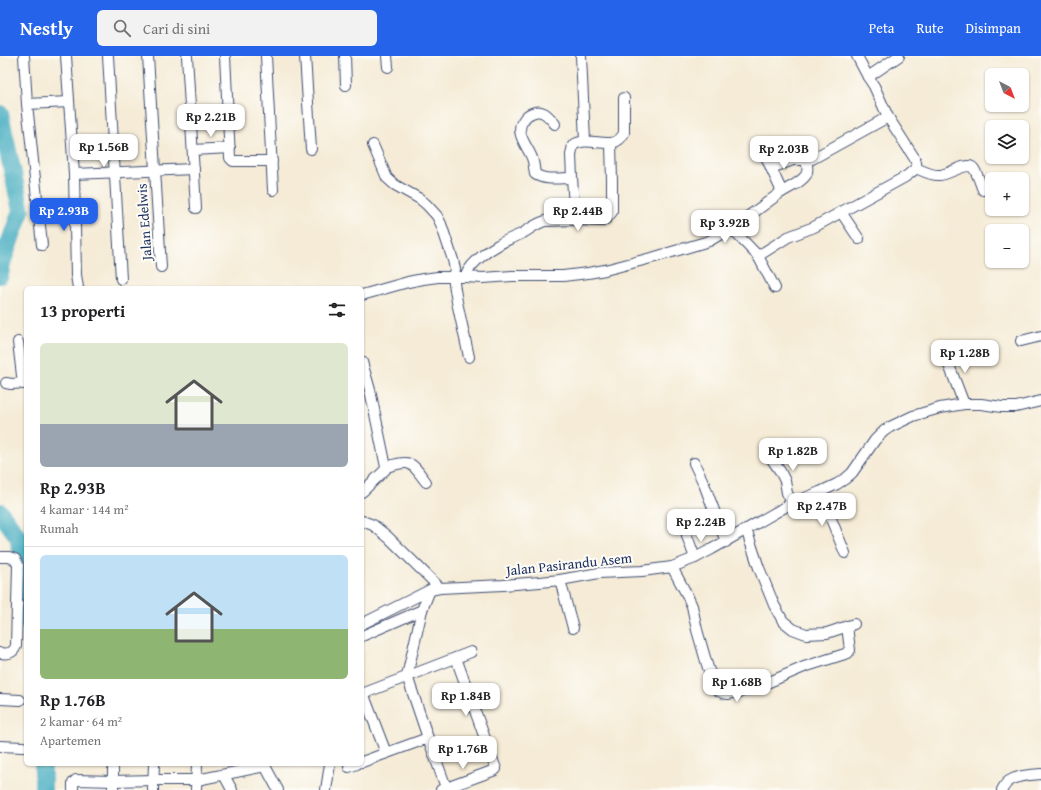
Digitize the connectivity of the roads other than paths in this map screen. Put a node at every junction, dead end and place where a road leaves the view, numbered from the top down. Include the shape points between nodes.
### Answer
1 (24, 56) edge
2 (66, 56) edge
3 (108, 56) edge
4 (148, 56) edge
5 (187, 56) edge
6 (225, 56) edge
7 (266, 56) edge
8 (305, 56) edge
9 (345, 56) edge
10 (387, 56) edge
11 (581, 56) edge
12 (857, 56) edge
13 (898, 56) edge
14 (388, 67) dead end
15 (868, 76) junction
16 (346, 85) dead end
17 (624, 98) dead end
18 (69, 102) junction
19 (27, 104) junction
20 (888, 117) junction
21 (555, 124) dead end
22 (585, 142) junction
23 (611, 144) junction
24 (373, 145) dead end
25 (230, 148) junction
26 (310, 149) dead end
27 (193, 150) junction
28 (766, 157) dead end
29 (806, 160) junction
30 (272, 161) junction
31 (771, 168) junction
32 (916, 168) junction
33 (194, 169) junction
34 (155, 171) junction
35 (115, 172) junction
36 (74, 174) junction
37 (572, 178) junction
38 (273, 190) dead end
39 (983, 190) dead end
40 (782, 192) junction
41 (196, 208) dead end
42 (841, 212) junction
43 (576, 220) junction
44 (731, 228) junction
45 (859, 239) dead end
46 (42, 245) dead end
47 (758, 256) junction
48 (161, 267) dead end
49 (453, 277) junction
50 (464, 277) junction
51 (121, 278) dead end
52 (78, 286) edge
53 (775, 288) dead end
54 (364, 294) edge
55 (1041, 336) edge
56 (1021, 341) dead end
57 (18, 342) dead end
58 (944, 352) dead end
59 (469, 357) dead end
60 (364, 369) edge
61 (24, 373) edge
62 (6, 383) dead end
63 (24, 384) edge
64 (1041, 401) edge
65 (964, 404) junction
66 (768, 448) dead end
67 (694, 463) dead end
68 (386, 467) junction
69 (426, 482) dead end
70 (364, 490) edge
71 (820, 492) junction
72 (792, 503) junction
73 (364, 522) edge
74 (746, 528) junction
75 (686, 536) dead end
76 (726, 542) junction
77 (845, 554) dead end
78 (0, 557) edge
79 (695, 558) junction
80 (672, 567) junction
81 (560, 580) junction
82 (435, 589) junction
83 (422, 610) junction
84 (364, 623) edge
85 (573, 628) dead end
86 (364, 635) edge
87 (471, 652) dead end
88 (0, 653) edge
89 (456, 658) junction
90 (407, 676) junction
91 (364, 693) edge
92 (0, 699) edge
93 (364, 699) edge
94 (20, 700) dead end
95 (428, 738) junction
96 (0, 746) edge
97 (23, 747) dead end
98 (386, 754) junction
99 (364, 761) edge
100 (113, 766) edge
101 (154, 766) edge
102 (197, 766) edge
103 (255, 766) edge
104 (266, 766) edge
105 (330, 766) edge
106 (235, 768) edge
107 (1041, 774) edge
108 (224, 775) junction
109 (153, 785) edge
110 (196, 785) edge
111 (113, 786) edge
112 (445, 789) edge
113 (73, 790) edge
114 (232, 790) edge
115 (278, 790) edge
116 (326, 790) edge
117 (1002, 790) edge

1 - 19 street
2 - 18 street
3 - 35 street
4 - 34 street, Jalan Edelwis
5 - 27 street
6 - 25 street
7 - 30 street
8 - 26 street
9 - 16 street
10 - 14 street
11 - 22 street
12 - 15 street
13 - 15 street
15 - 20 street
17 - 23 street via 624,133 622,139
18 - 19 street
18 - 36 street
19 - 46 street
20 - 29 street
20 - 32 street via 915,159
21 - 37 street via 546,113 537,111 525,118 519,127 532,158 535,174 548,179
22 - 23 street
22 - 37 street via 573,145
23 - 43 street via 612,212 603,221
24 - 49 street via 387,178 420,199 437,216 453,260
25 - 27 street
25 - 30 street via 233,161
27 - 33 street
28 - 31 street
29 - 31 street via 793,160
29 - 40 street via 806,176
30 - 38 street
31 - 40 street
32 - 39 street via 940,175 970,166 974,168
32 - 42 street via 905,177
33 - 34 street
33 - 41 street
34 - 35 street
34 - 48 street, Jalan Edelwis
35 - 36 street
35 - 51 street
36 - 52 street
37 - 43 street
40 - 44 street
42 - 45 street
42 - 47 street via 814,227 788,237
43 - 50 street via 541,222 498,245 474,262
44 - 47 street
44 - 50 street via 709,241 605,270 563,276
47 - 53 street
49 - 50 street
49 - 54 street via 423,279
49 - 59 street
55 - 56 street
57 - 61 street
58 - 65 street
60 - 68 street
61 - 63 street
62 - 63 street
64 - 65 street, Jalan Pasirandu Asem via 1016,407
65 - 71 street, Jalan Pasirandu Asem via 913,416 890,426 879,436 856,469 845,479
66 - 72 street via 785,481
67 - 76 street
68 - 69 street via 408,463 414,466
68 - 70 street
71 - 72 street, Jalan Pasirandu Asem
71 - 77 street
72 - 74 street, Jalan Pasirandu Asem
73 - 82 street via 388,537
74 - 76 street, Jalan Pasirandu Asem
74 - 80 street via 759,568 783,621 793,629 806,634 827,633 850,625 848,653 804,667 768,683 743,691 723,693 717,689 708,668 692,606
75 - 79 street
76 - 79 street, Jalan Pasirandu Asem
78 - 88 street via 15,559 18,565 16,646 10,653
79 - 80 street, Jalan Pasirandu Asem
80 - 81 street, Jalan Pasirandu Asem via 599,573
81 - 82 street, Jalan Pasirandu Asem
81 - 85 street
82 - 83 street
82 - 84 street
83 - 86 street
83 - 90 street
87 - 89 street
89 - 90 street
89 - 112 street via 496,769
90 - 91 street
90 - 95 street
92 - 94 street
93 - 98 street
95 - 98 street
95 - 112 street
96 - 97 street
98 - 99 street
100 - 111 street
101 - 109 street
102 - 110 street
103 - 106 street
104 - 115 street
105 - 116 street
106 - 108 street
107 - 117 street via 1010,780
108 - 110 street
108 - 114 street
109 - 110 street
109 - 111 street
111 - 113 street via 76,780 73,782

